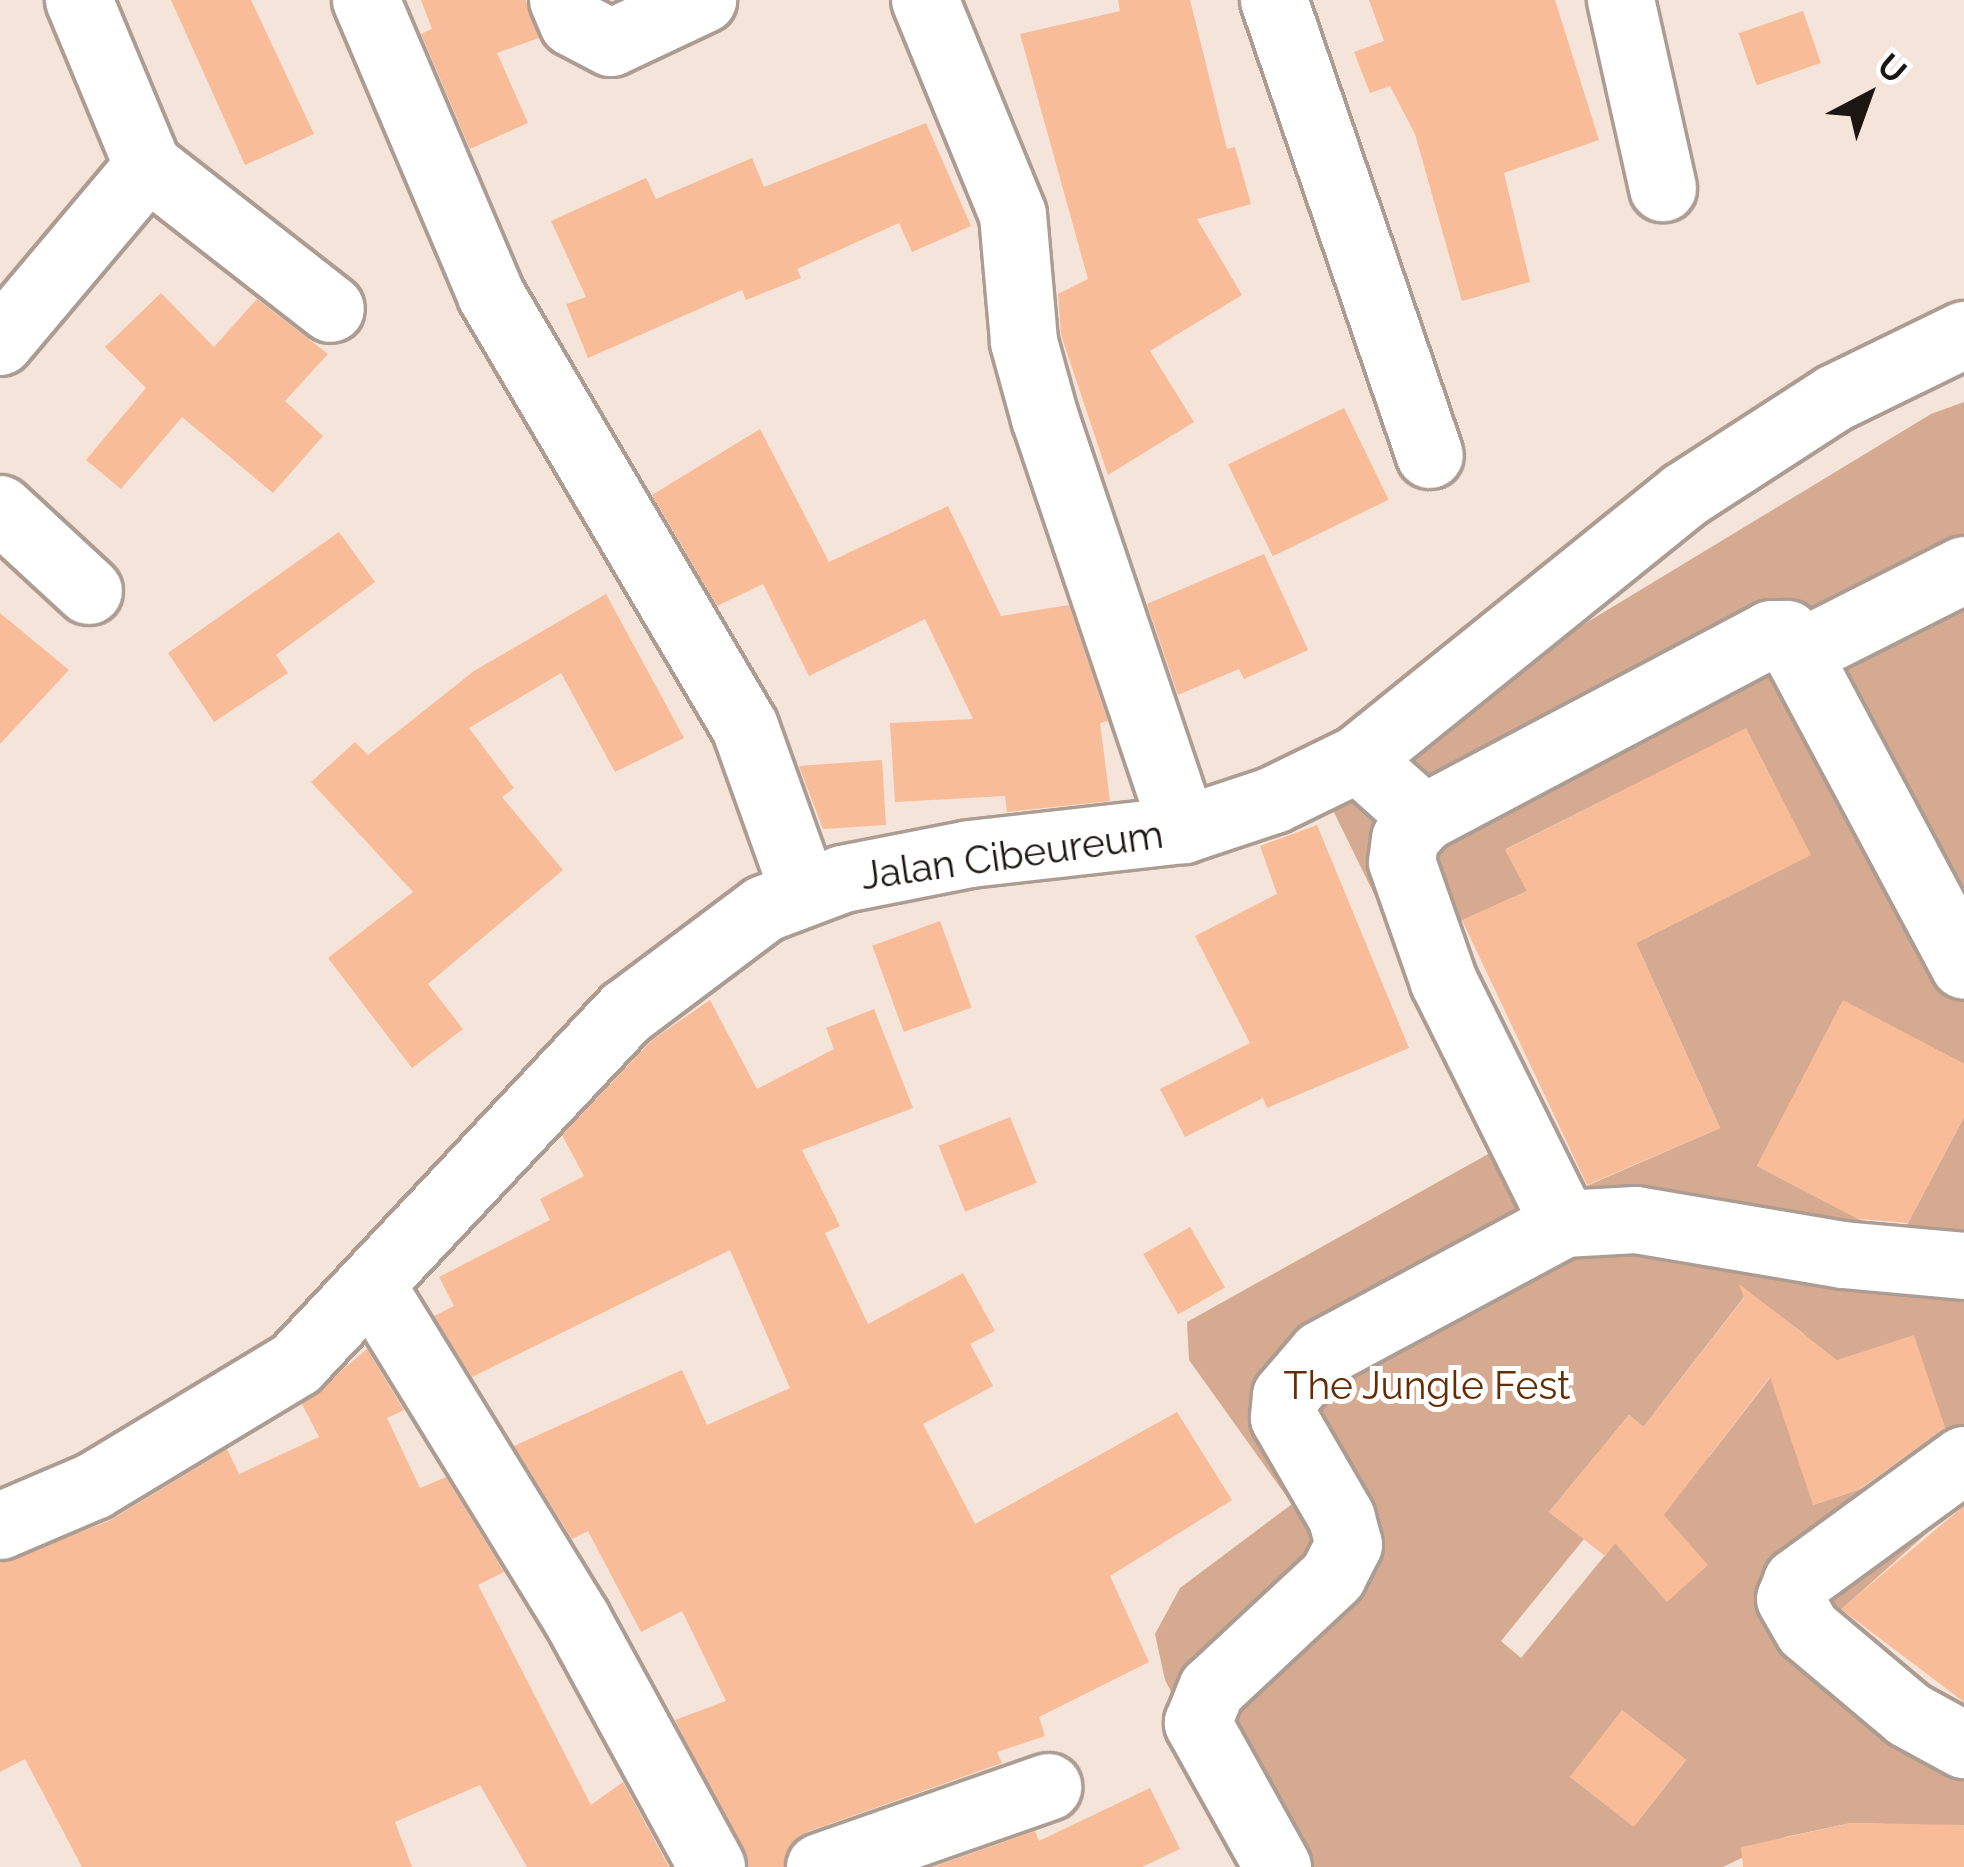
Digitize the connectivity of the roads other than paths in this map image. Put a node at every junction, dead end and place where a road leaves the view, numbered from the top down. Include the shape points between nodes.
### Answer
1 (79, 0) edge
2 (366, 0) edge
3 (562, 0) edge
4 (703, 0) edge
5 (925, 0) edge
6 (1274, 0) edge
7 (1622, 0) edge
8 (148, 166) junction
9 (1663, 188) dead end
10 (331, 309) dead end
11 (1964, 335) edge
12 (0, 342) edge
13 (1430, 455) dead end
14 (0, 509) edge
15 (1964, 570) edge
16 (89, 591) dead end
17 (1802, 652) junction
18 (1358, 759) junction
19 (1424, 818) junction
20 (1184, 830) junction
21 (1938, 854) edge
22 (804, 892) junction
23 (1964, 966) edge
24 (1564, 1225) junction
25 (1964, 1266) edge
26 (374, 1289) junction
27 (1964, 1460) edge
28 (0, 1526) edge
29 (1964, 1745) edge
30 (1048, 1787) dead end
31 (712, 1867) edge
32 (820, 1867) edge
33 (1279, 1867) edge

1 - 8 street
2 - 22 street via 491,295 745,727
3 - 4 street via 573,23 611,43
5 - 20 street via 1013,215 1035,380
6 - 13 street
7 - 9 street
8 - 10 street
8 - 12 street
11 - 18 street, Jalan Cibeureum via 1834,398 1685,495
14 - 16 street
15 - 17 street
17 - 19 street via 1787,634 1771,634
17 - 21 street
18 - 19 street
18 - 20 street, Jalan Cibeureum via 1274,800
19 - 24 street via 1400,851 1409,882 1444,982
20 - 22 street, Jalan Cibeureum via 970,854
21 - 23 street
22 - 26 street, Jalan Cibeureum via 764,909 627,1012
24 - 25 street via 1636,1220
24 - 33 street via 1322,1354 1286,1396 1284,1418 1342,1518 1348,1545 1318,1592 1212,1689 1198,1723
26 - 28 street, Jalan Cibeureum via 252,1397 94,1486
26 - 31 street via 577,1619
27 - 29 street via 1798,1582 1790,1610 1909,1715
30 - 32 street

